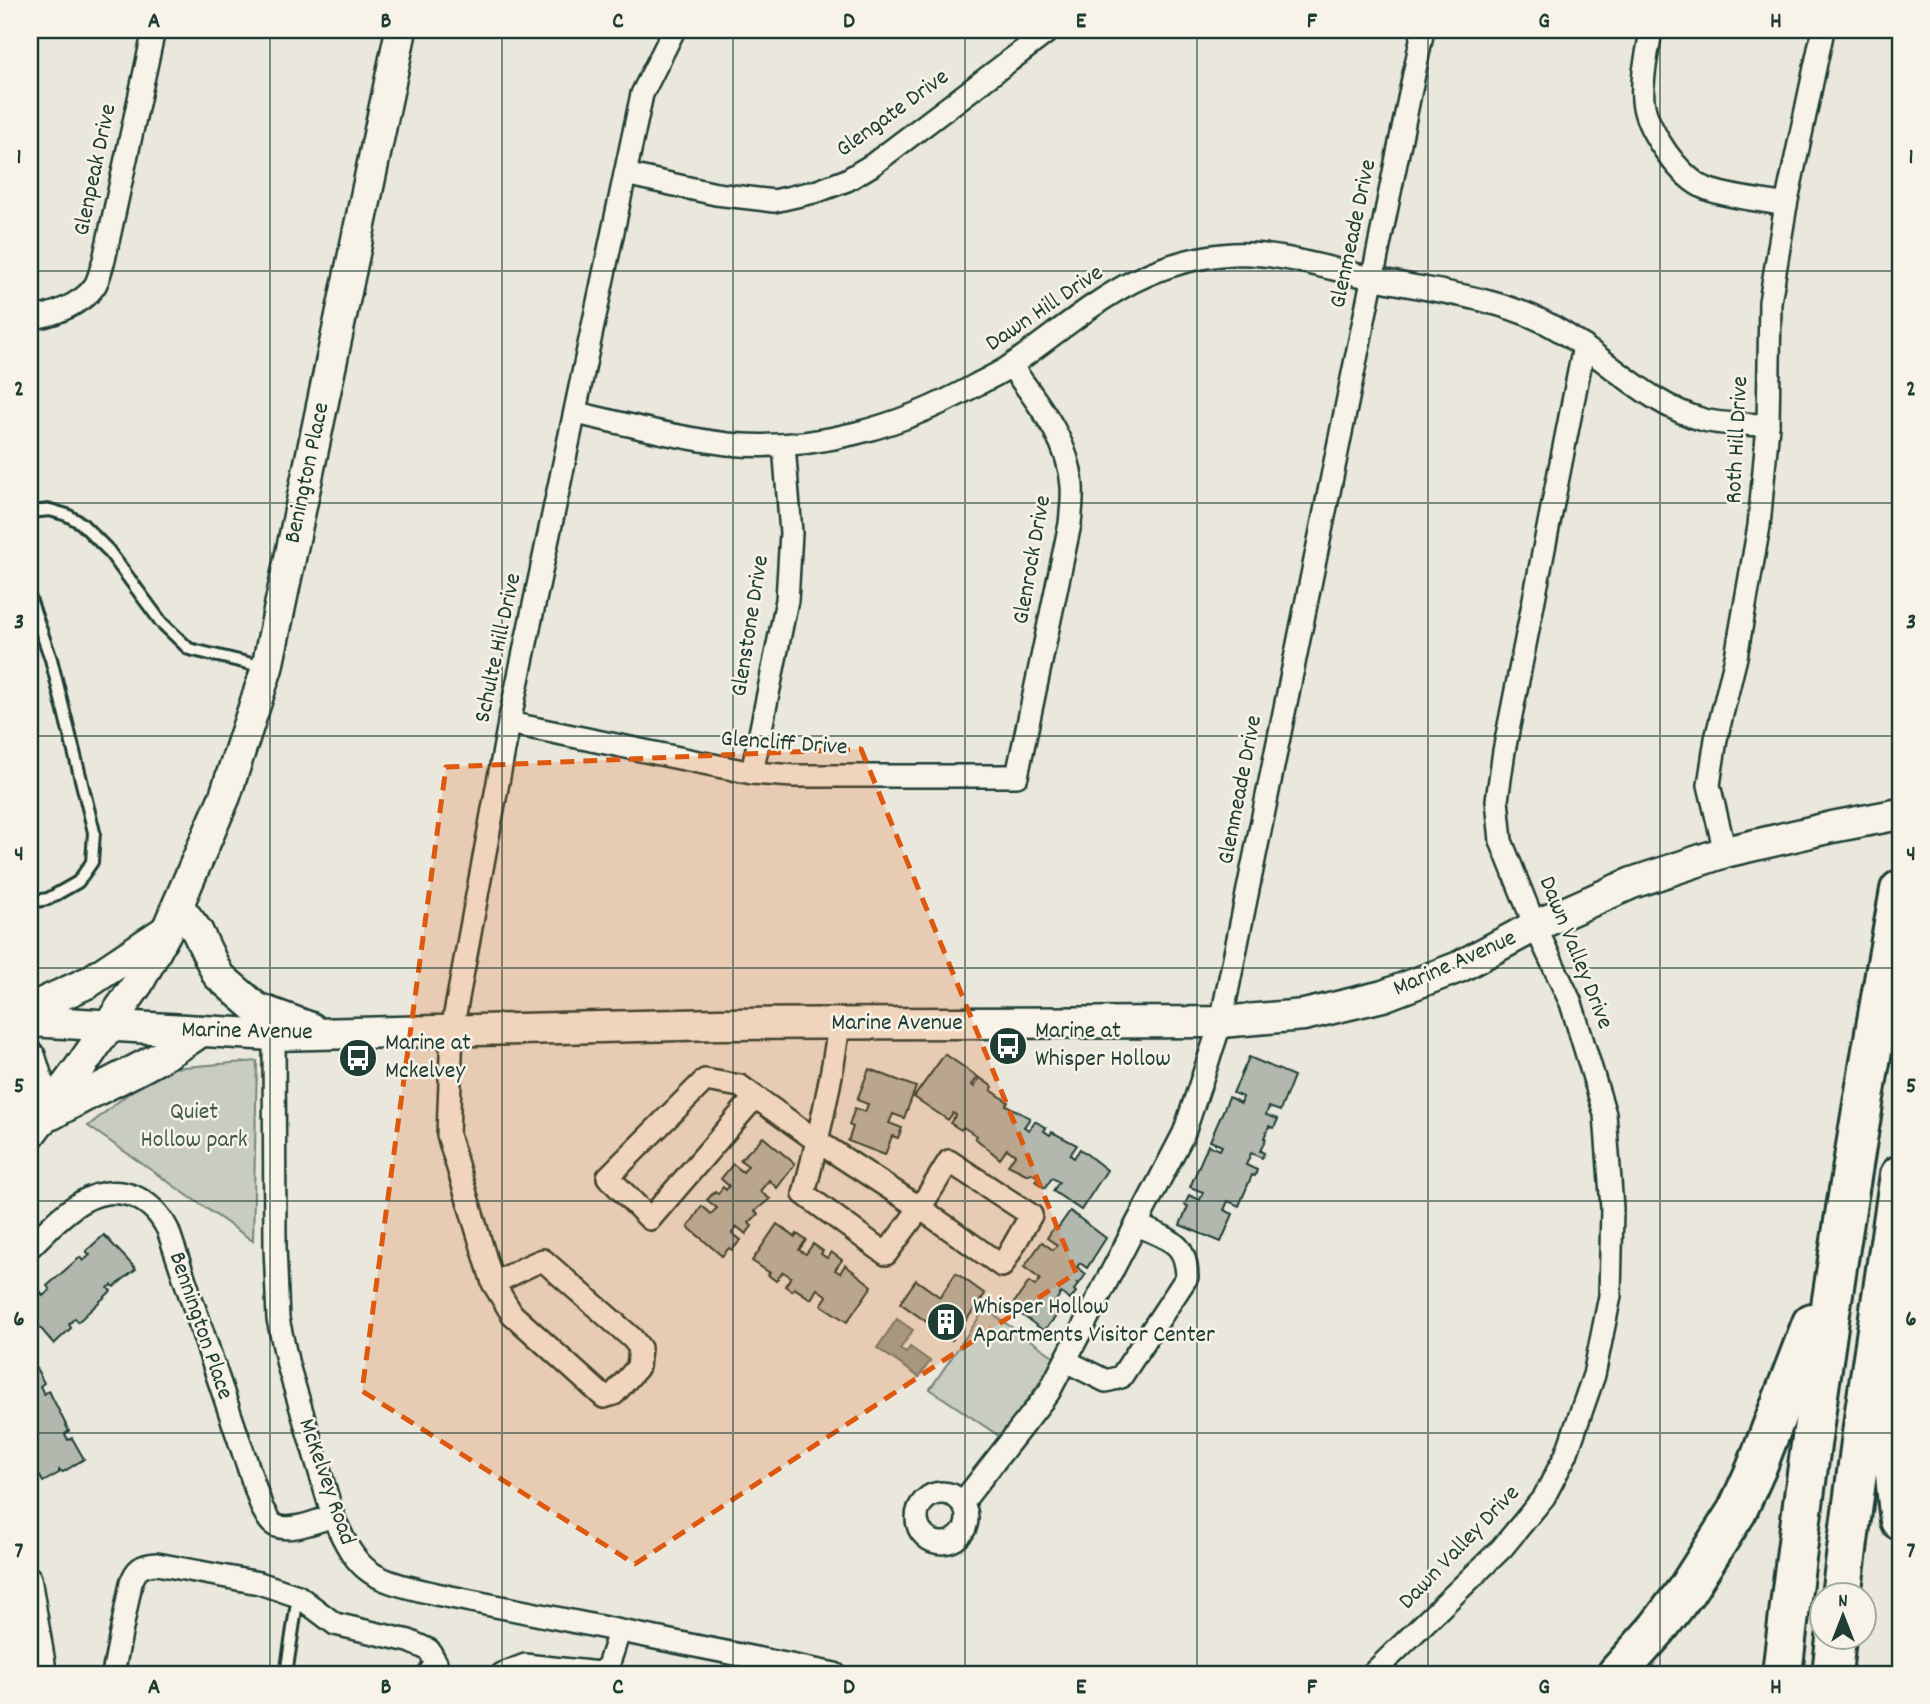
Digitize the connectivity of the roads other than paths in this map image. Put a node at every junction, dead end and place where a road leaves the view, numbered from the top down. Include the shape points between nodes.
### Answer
1 (153, 30) edge
2 (401, 30) edge
3 (674, 30) edge
4 (1050, 30) edge
5 (1423, 30) edge
6 (1651, 30) edge
7 (1823, 30) edge
8 (625, 174) junction
9 (1786, 205) junction
10 (1372, 278) junction
11 (30, 318) edge
12 (1584, 346) junction
13 (1010, 366) junction
14 (576, 413) junction
15 (1768, 425) junction
16 (784, 445) junction
17 (30, 512) edge
18 (30, 600) edge
19 (267, 668) junction
20 (509, 723) junction
21 (752, 773) junction
22 (1017, 776) joint
23 (1900, 814) edge
24 (1725, 852) junction
25 (1900, 890) edge
26 (30, 902) edge
27 (172, 918) junction
28 (1535, 926) junction
29 (30, 1009) edge
30 (30, 1021) edge
31 (1221, 1022) junction
32 (839, 1024) junction
33 (108, 1027) junction
34 (452, 1030) junction
35 (201, 1031) junction
36 (325, 1033) junction
37 (274, 1035) junction
38 (30, 1057) edge
39 (755, 1097) junction
40 (36, 1126) edge
41 (817, 1141) junction
42 (1900, 1175) edge
43 (920, 1209) junction
44 (1138, 1225) junction
45 (30, 1247) edge
46 (1836, 1263) junction
47 (492, 1283) junction
48 (1879, 1312) junction
49 (1066, 1361) junction
50 (962, 1503) dead end
51 (333, 1516) junction
52 (1900, 1520) edge
53 (30, 1578) edge
54 (1843, 1582) edge
55 (298, 1596) junction
56 (619, 1632) junction
57 (1834, 1652) edge
58 (44, 1663) dead end
59 (113, 1674) edge
60 (286, 1674) edge
61 (429, 1674) edge
62 (502, 1674) edge
63 (835, 1674) edge
64 (1372, 1674) edge
65 (1616, 1674) edge
66 (1782, 1674) edge
67 (1832, 1674) edge

1 - 11 street, Glenpeak Drive via 104,260 94,287 67,308
2 - 19 main road, Benington Place
3 - 8 street, Schulte Hill Drive via 642,94
4 - 8 street, Glengate Drive via 872,165 818,191 774,201
5 - 10 street, Glenmeade Drive
6 - 9 street via 1643,101 1649,122 1671,159 1690,180 1707,189
7 - 9 street, Roth Hill Drive
8 - 14 street, Schulte Hill Drive
9 - 15 street, Roth Hill Drive via 1770,302
10 - 12 street, Dawn Hill Drive via 1497,304 1545,322
10 - 13 street, Dawn Hill Drive via 1284,258 1234,254 1177,264 1142,276 1098,300
10 - 31 street, Glenmeade Drive
12 - 15 street, Dawn Hill Drive via 1665,406 1706,421
12 - 28 street, Dawn Valley Drive via 1497,800 1501,841
13 - 16 street, Dawn Hill Drive via 940,405 872,431
13 - 22 street, Glenrock Drive via 1051,422 1072,485 1070,524
14 - 16 street, Dawn Hill Drive via 727,444
14 - 20 street, Schulte Hill Drive
15 - 24 street, Roth Hill Drive via 1759,526 1709,785
16 - 21 street, Glenstone Drive via 791,533 787,600
17 - 19 lane via 50,510 81,523 108,550 161,622 189,649
18 - 26 lane via 51,659 94,832 92,862 78,882 48,899
19 - 27 main road, Benington Place via 225,796
20 - 21 street, Glencliff Drive
20 - 34 street, Schulte Hill Drive
21 - 22 street, Glencliff Drive
23 - 24 main road, Marine Avenue
24 - 28 main road, Marine Avenue via 1632,883
25 - 46 highway
27 - 29 main road via 89,982
27 - 33 main road via 138,983
27 - 36 main road via 197,931 218,975 256,1007
28 - 31 main road, Marine Avenue via 1460,967 1383,996 1304,1015
28 - 64 street, Dawn Valley Drive via 1571,1003 1605,1114 1612,1208 1610,1296 1594,1375 1566,1455 1544,1497 1502,1548
30 - 33 main road, Marine Avenue
31 - 32 main road, Marine Avenue
31 - 44 street, Glenmeade Drive via 1184,1133
32 - 34 main road, Marine Avenue
32 - 41 street
33 - 35 main road, Marine Avenue
33 - 40 main road
34 - 36 main road, Marine Avenue
34 - 47 street, Schulte Hill Drive via 448,1135
35 - 37 main road, Marine Avenue
35 - 40 main road via 172,1052 93,1090
36 - 37 main road, Marine Avenue
37 - 51 street, McKelvey Road via 278,1319
38 - 40 main road via 40,1088
39 - 39 street via 740,1086 705,1080 608,1177 650,1219
39 - 41 street
41 - 43 street
41 - 43 street via 804,1194 886,1254
42 - 48 highway
43 - 43 street via 1002,1266 1031,1215 949,1161
44 - 49 street, Glenmeade Drive
44 - 49 street via 1178,1246 1186,1260 1186,1277 1121,1377 1106,1381
45 - 51 street, Bennington Place via 71,1209 100,1194 128,1195 156,1211 168,1230 268,1519 285,1527
46 - 65 highway via 1737,1511 1686,1591
46 - 66 highway
47 - 47 street, Schulte Hill Drive via 543,1260 632,1338 640,1348 638,1367 614,1394 604,1397 512,1314
48 - 52 highway
48 - 54 highway
49 - 50 street, Glenmeade Drive via 1049,1391
51 - 56 street, McKelvey Road via 359,1565 374,1576
53 - 58 street
55 - 59 street via 259,1583 144,1564 131,1583
55 - 60 lane
55 - 61 street via 335,1624 429,1650 436,1663
56 - 62 street via 608,1666 599,1673 525,1665
56 - 63 street, McKelvey Road
57 - 67 highway

